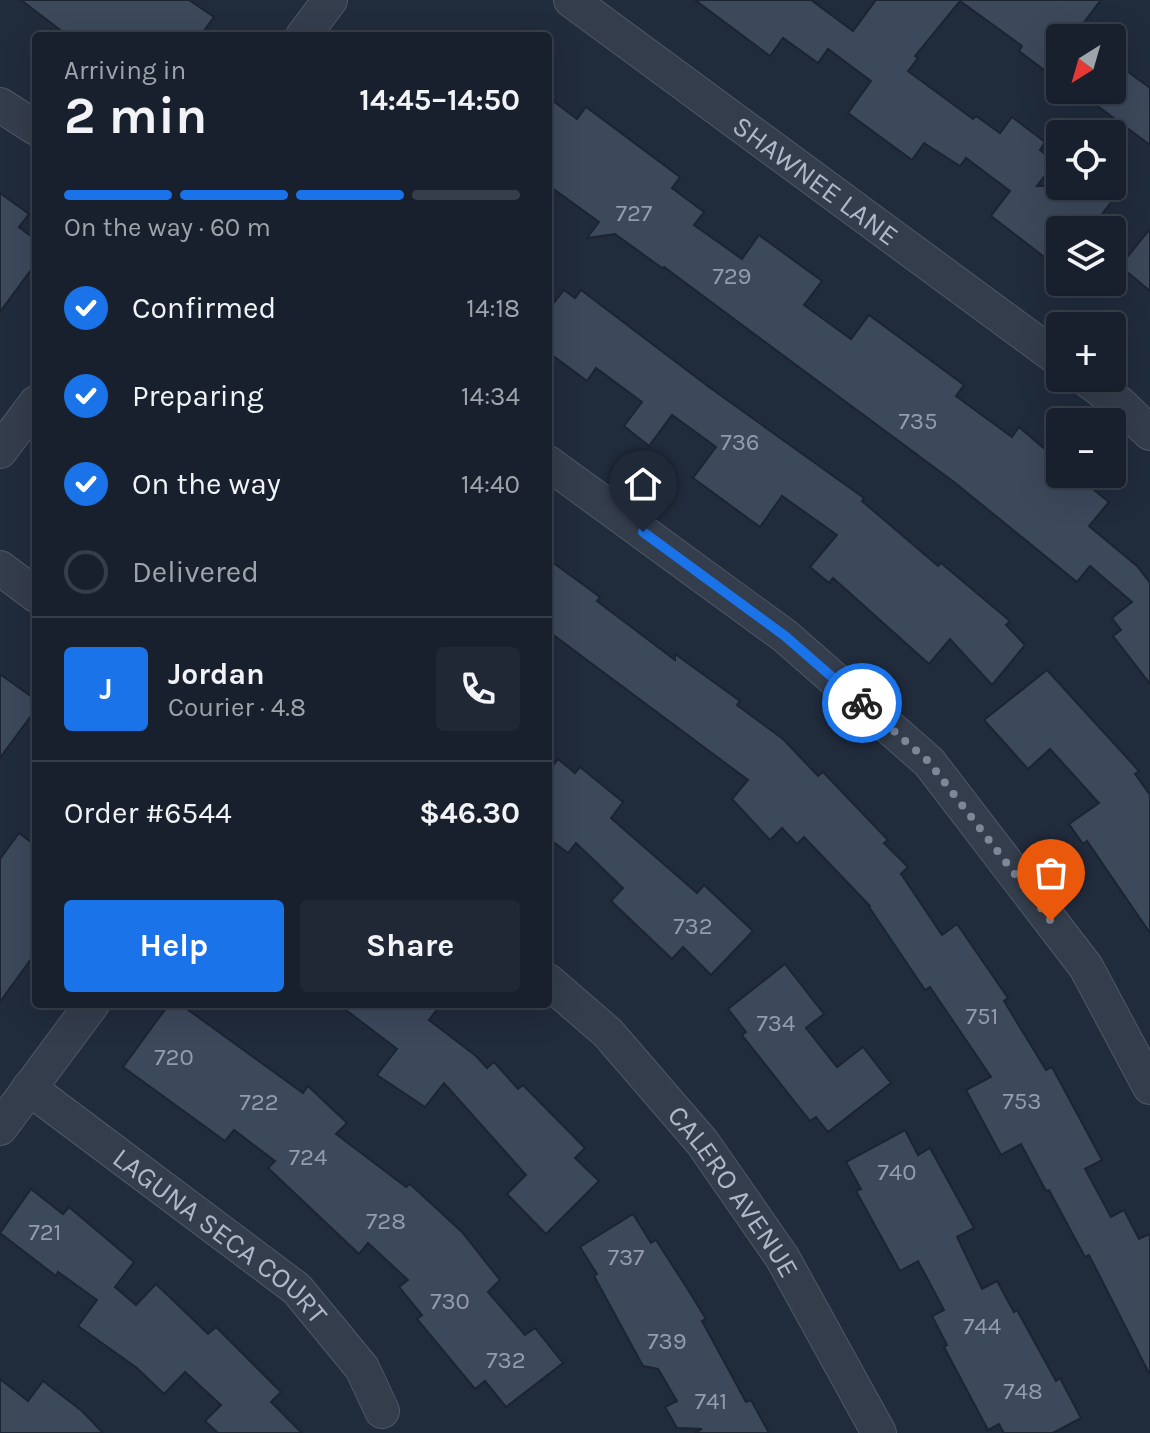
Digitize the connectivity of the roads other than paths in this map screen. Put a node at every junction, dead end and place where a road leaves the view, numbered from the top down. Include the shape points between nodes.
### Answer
1 (330, 0) edge
2 (571, 0) edge
3 (306, 32) edge
4 (0, 105) edge
5 (32, 125) edge
6 (1046, 350) edge
7 (1104, 392) edge
8 (32, 408) edge
9 (1150, 433) edge
10 (0, 451) edge
11 (552, 466) edge
12 (0, 568) edge
13 (32, 592) edge
14 (552, 984) edge
15 (89, 1008) edge
16 (1150, 1087) edge
17 (29, 1088) junction
18 (0, 1128) edge
19 (382, 1411) dead end
20 (879, 1433) edge

1 - 3 street
2 - 6 street, SHAWNEE LANE
4 - 5 street
7 - 9 street
8 - 10 street
11 - 16 street via 785,636 929,762 1086,967
12 - 13 street
14 - 20 street, CALERO AVENUE via 608,1033 702,1142 782,1257
15 - 17 street
17 - 18 street
17 - 19 street, LAGUNA SECA COURT via 297,1289 362,1368

